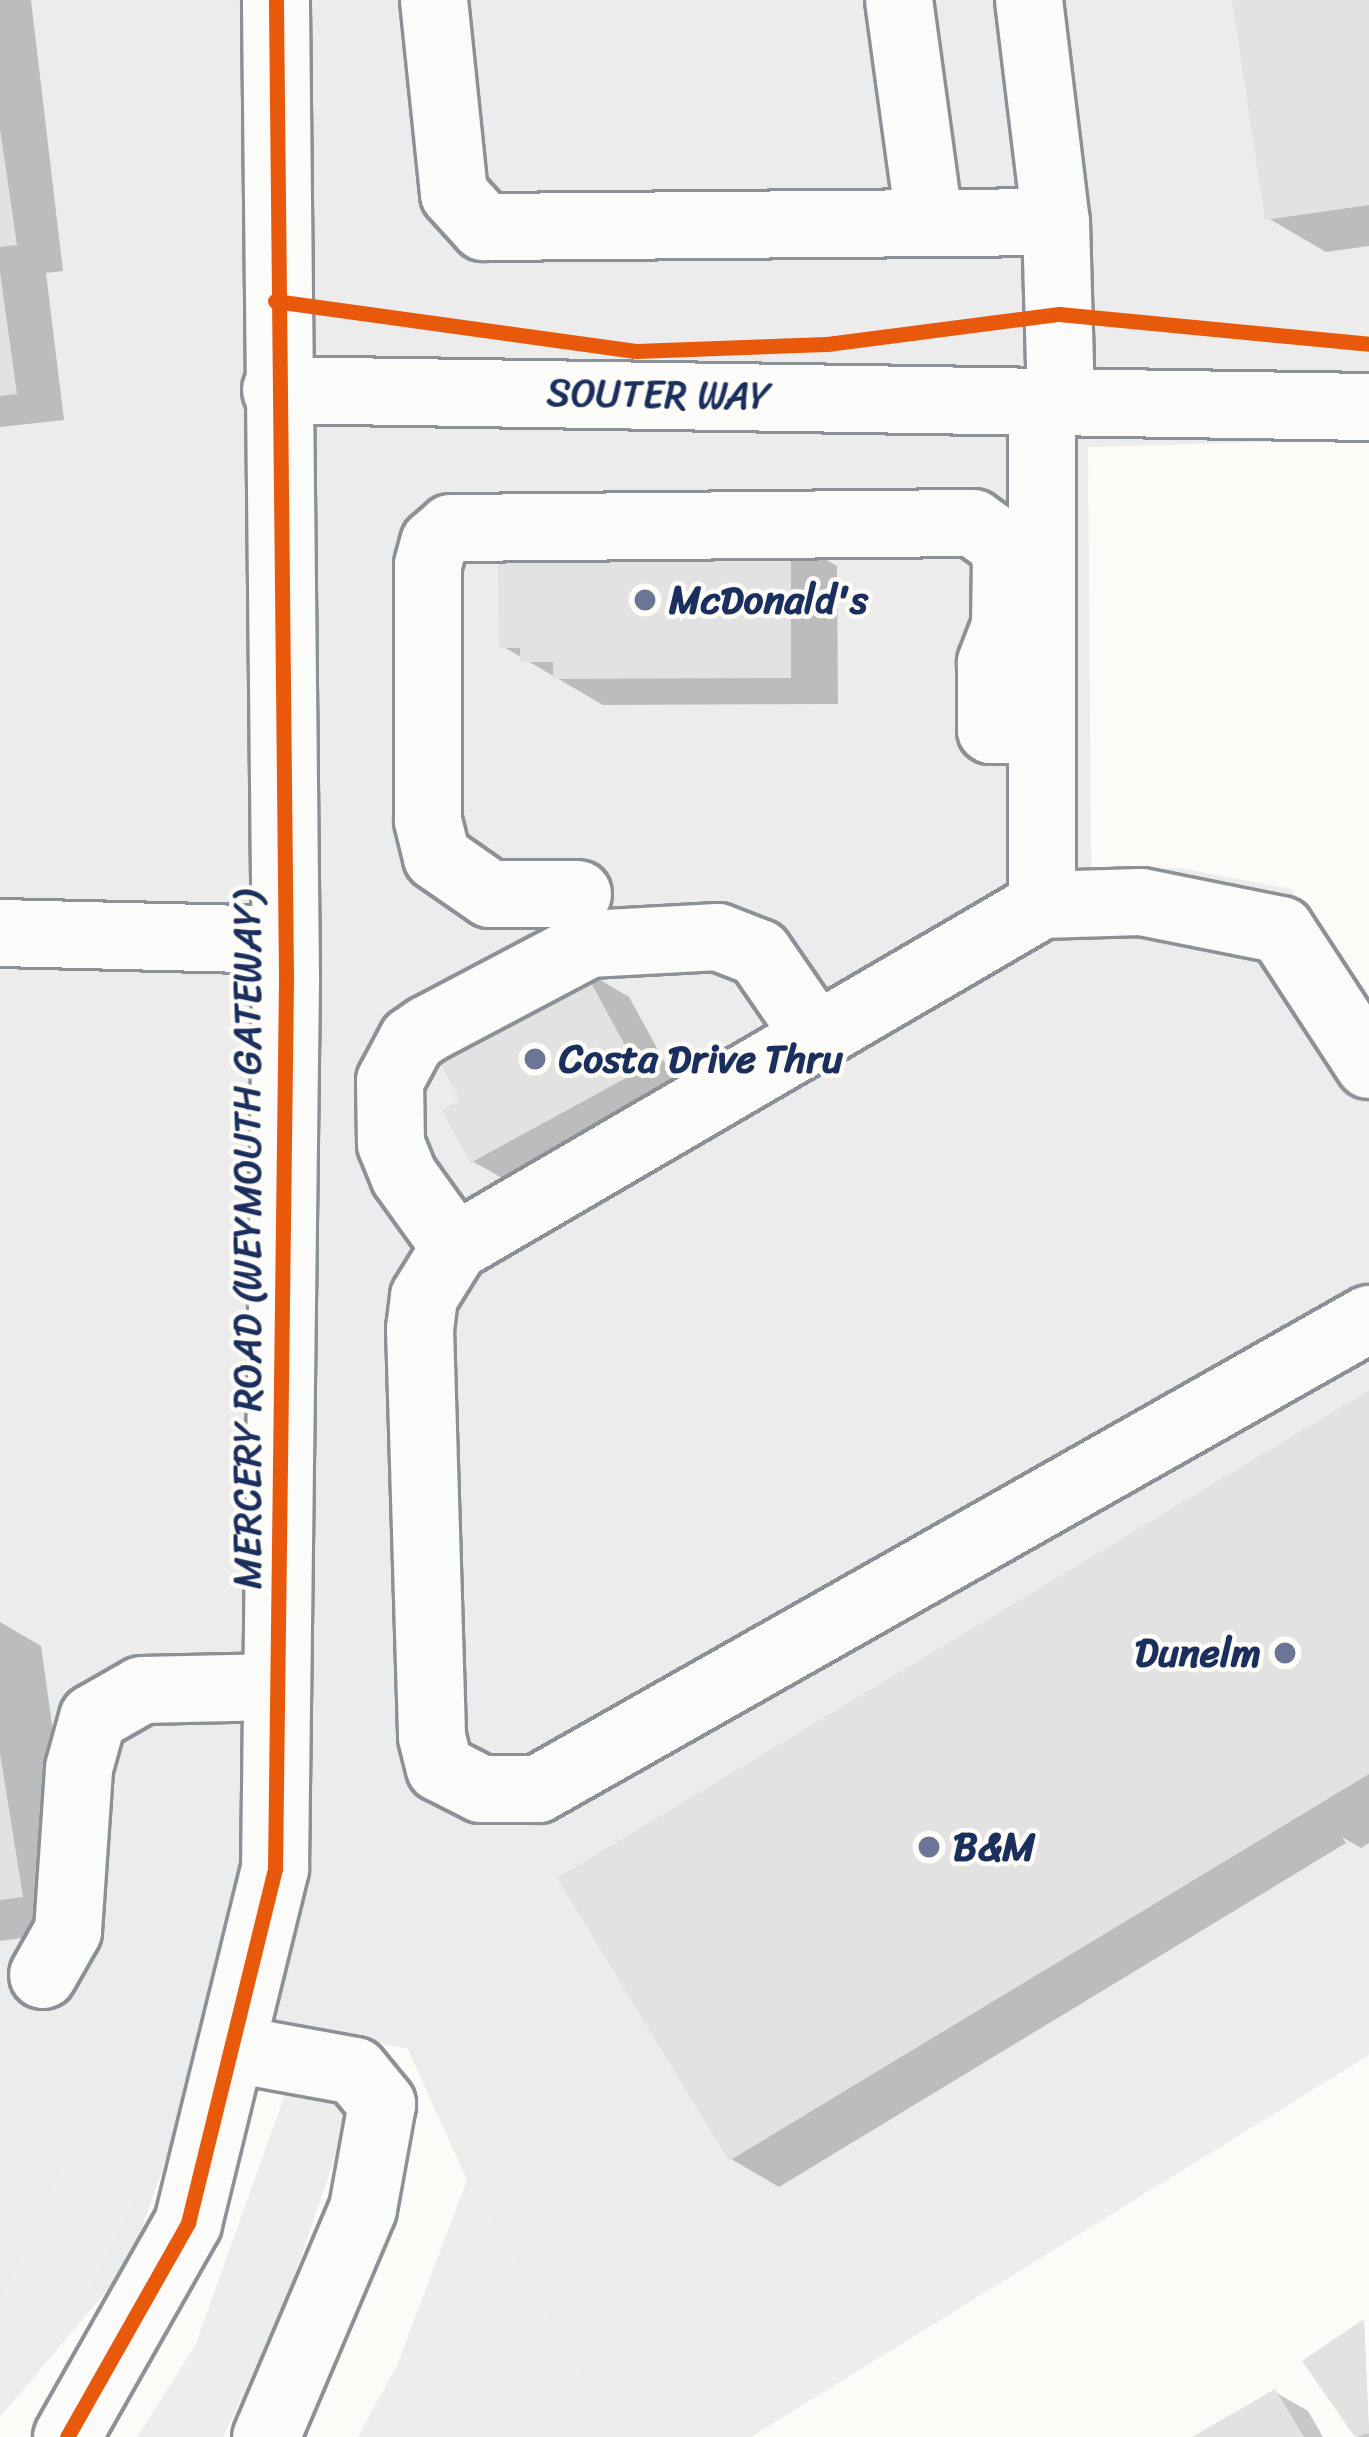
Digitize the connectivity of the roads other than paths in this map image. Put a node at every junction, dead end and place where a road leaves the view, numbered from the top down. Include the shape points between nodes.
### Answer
1 (276, 0) edge
2 (434, 0) edge
3 (899, 0) edge
4 (1029, 0) edge
5 (928, 220) junction
6 (1056, 222) junction
7 (276, 390) junction
8 (1052, 399) junction
9 (1369, 407) edge
10 (1017, 730) junction
11 (578, 894) dead end
12 (1042, 905) junction
13 (0, 933) edge
14 (285, 940) junction
15 (816, 1036) junction
16 (1369, 1065) edge
17 (455, 1247) junction
18 (1369, 1319) edge
19 (276, 1687) junction
20 (44, 1975) dead end
21 (234, 2049) junction
22 (67, 2437) edge
23 (266, 2437) edge

1 - 7 street, MERCERY ROAD (WEYMOUTH GATEWAY)
2 - 5 street via 454,194 484,227
3 - 5 street
4 - 6 street
5 - 6 street
6 - 8 street
7 - 8 street, SOUTER WAY
7 - 14 street, MERCERY ROAD (WEYMOUTH GATEWAY)
8 - 9 street, SOUTER WAY
8 - 10 street
10 - 11 street via 991,663 1005,626 1006,560 1000,542 974,523 463,524 429,553 428,820 437,857 490,894
10 - 12 street
12 - 15 street
12 - 16 street via 1142,902 1281,930
13 - 14 street
14 - 19 street, MERCERY ROAD (WEYMOUTH GATEWAY)
15 - 17 street
15 - 17 street via 759,953 718,937 589,944 428,1029 412,1040 390,1081 391,1144
17 - 18 street via 424,1297 420,1330 432,1737 440,1768 494,1790 538,1789
19 - 20 street via 142,1690 93,1718 79,1768 68,1931
19 - 21 street, MERCERY ROAD (WEYMOUTH GATEWAY) via 275,1869
21 - 22 street, MERCERY ROAD (WEYMOUTH GATEWAY) via 188,2223
21 - 23 street via 355,2071 382,2104 363,2209

